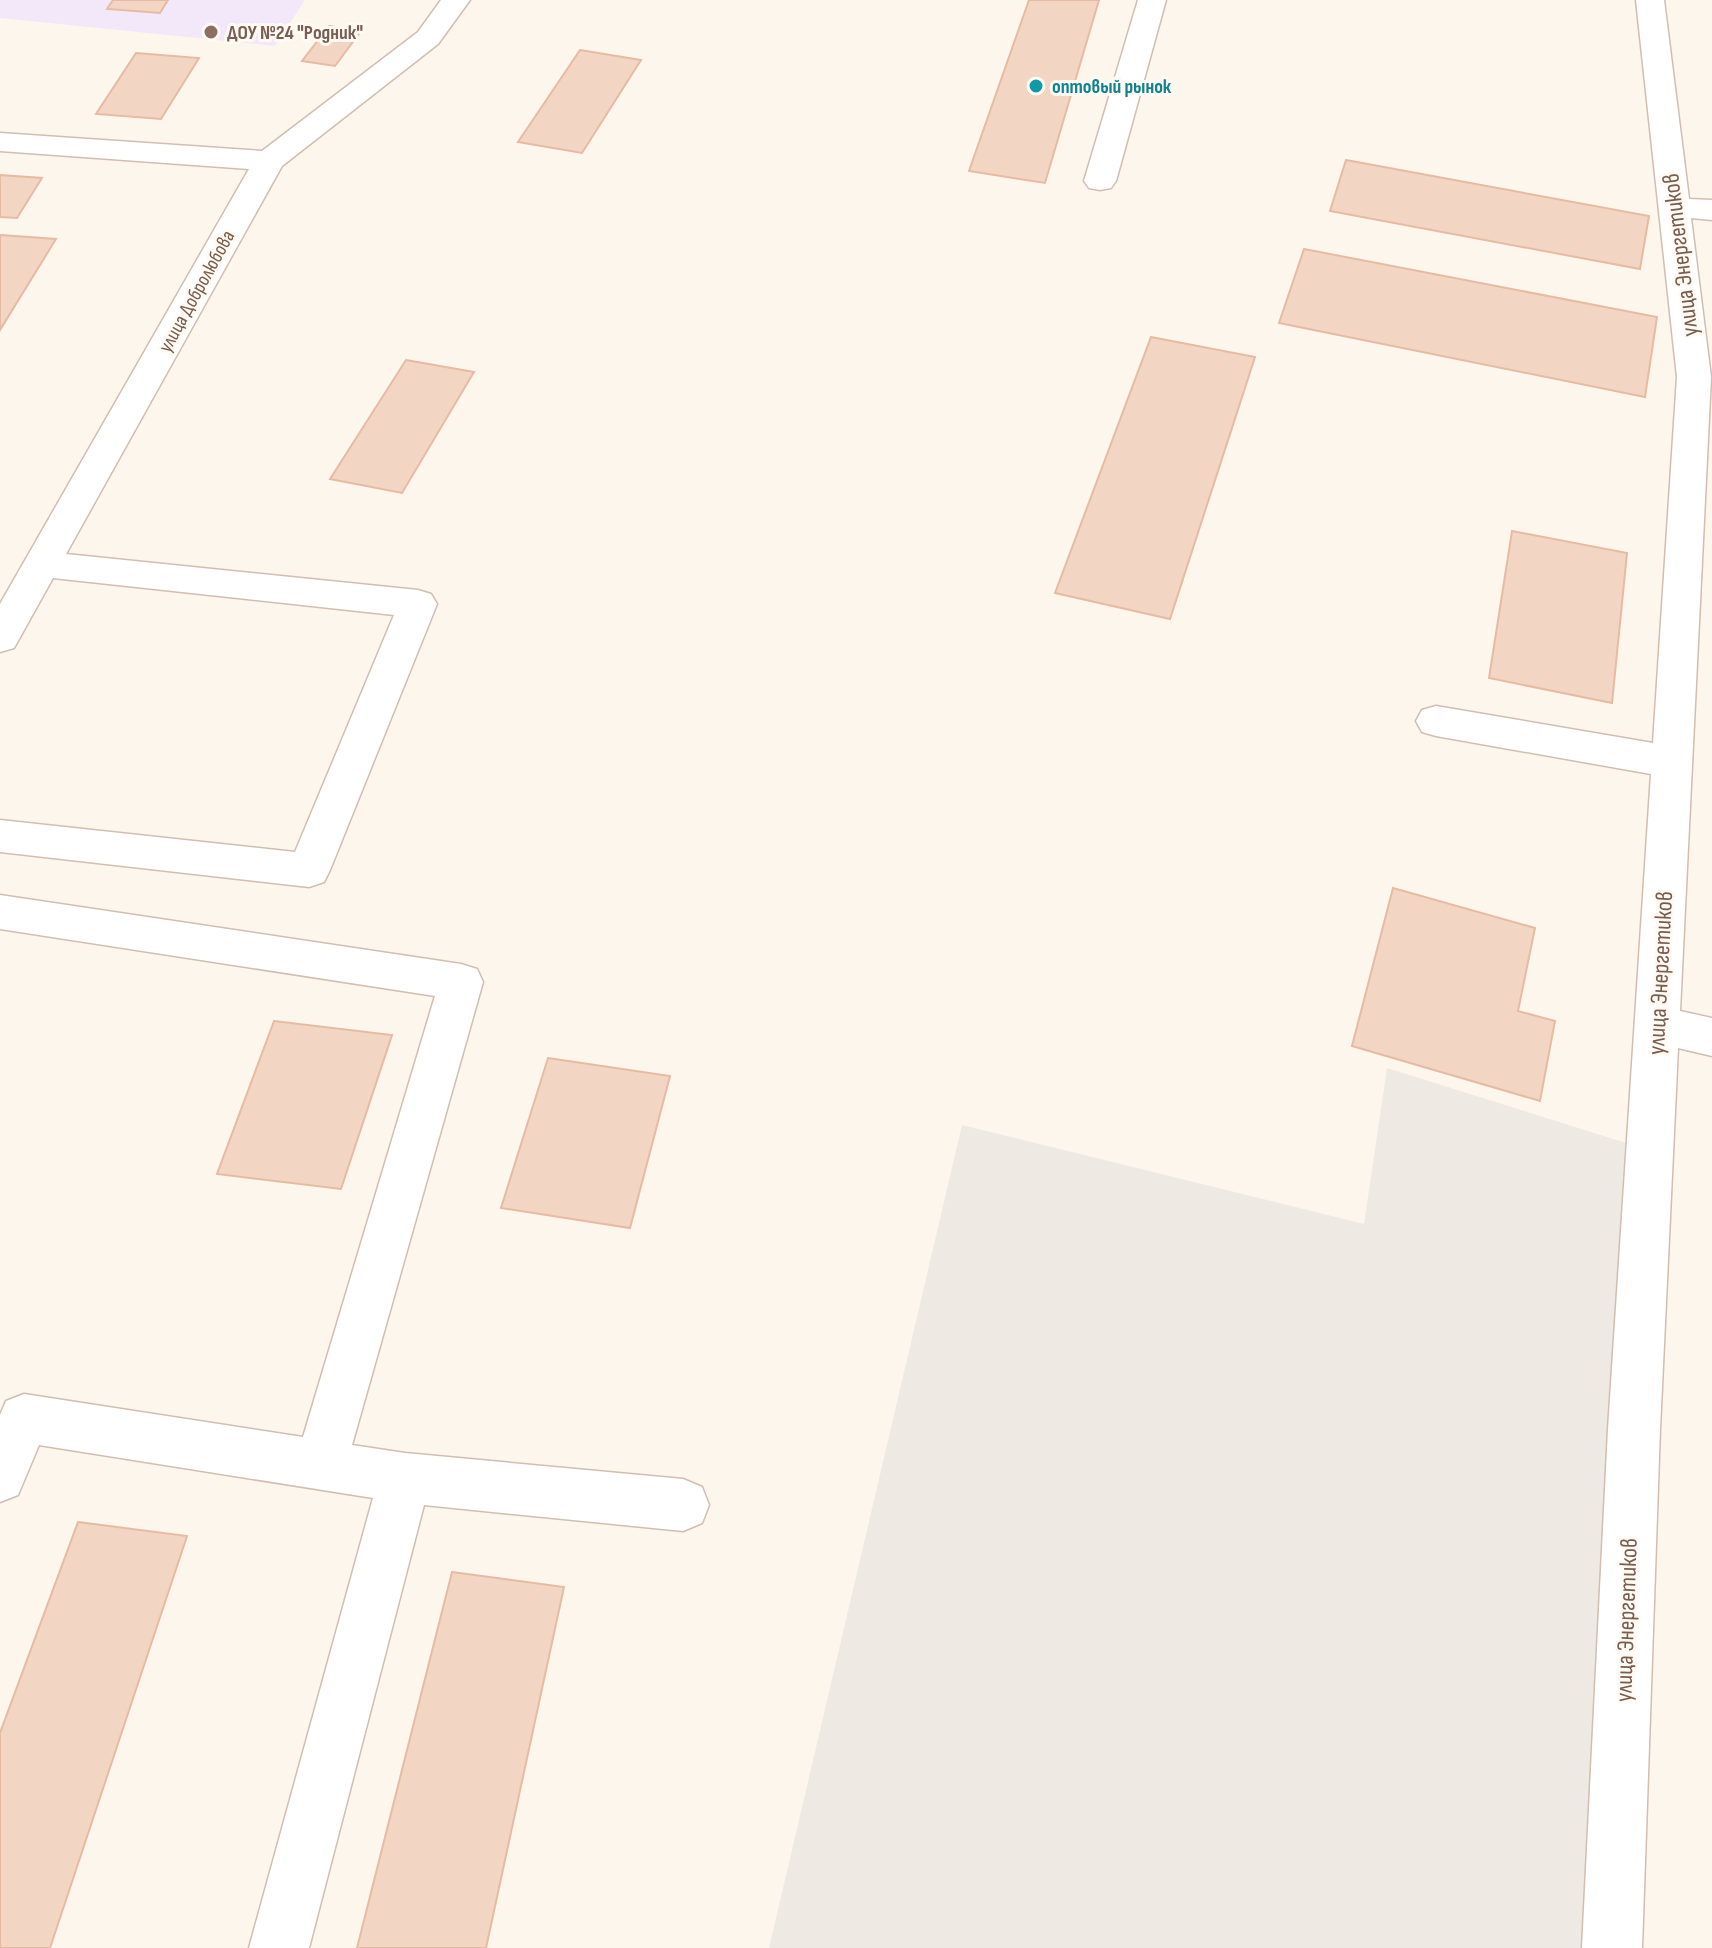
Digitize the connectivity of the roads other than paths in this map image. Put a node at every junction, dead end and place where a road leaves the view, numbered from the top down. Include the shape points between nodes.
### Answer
1 (456, 0) edge
2 (1152, 0) edge
3 (1650, 0) edge
4 (0, 142) edge
5 (269, 161) junction
6 (1100, 181) dead end
7 (1693, 208) edge
8 (1701, 336) edge
9 (1699, 530) edge
10 (41, 564) junction
11 (0, 638) edge
12 (1436, 721) dead end
13 (1672, 762) junction
14 (0, 836) edge
15 (0, 912) edge
16 (1657, 1025) junction
17 (1712, 1037) edge
18 (320, 1467) junction
19 (0, 1477) edge
20 (405, 1478) junction
21 (683, 1505) dead end
22 (279, 1948) edge
23 (1612, 1948) edge

1 - 5 street, улица Добролюбова via 428,38
2 - 6 street
3 - 7 street, улица Энергетиков
4 - 5 street
5 - 10 street, улица Добролюбова
7 - 8 street, улица Энергетиков
8 - 9 street, улица Энергетиков via 1694,377
9 - 13 street, улица Энергетиков
10 - 11 street, улица Добролюбова
10 - 14 street via 418,604 309,870
12 - 13 street
13 - 16 street, улица Энергетиков
15 - 18 street via 461,982
16 - 17 street
16 - 23 street, улица Энергетиков
18 - 19 street via 24,1418
18 - 20 street
20 - 21 street
20 - 22 street

